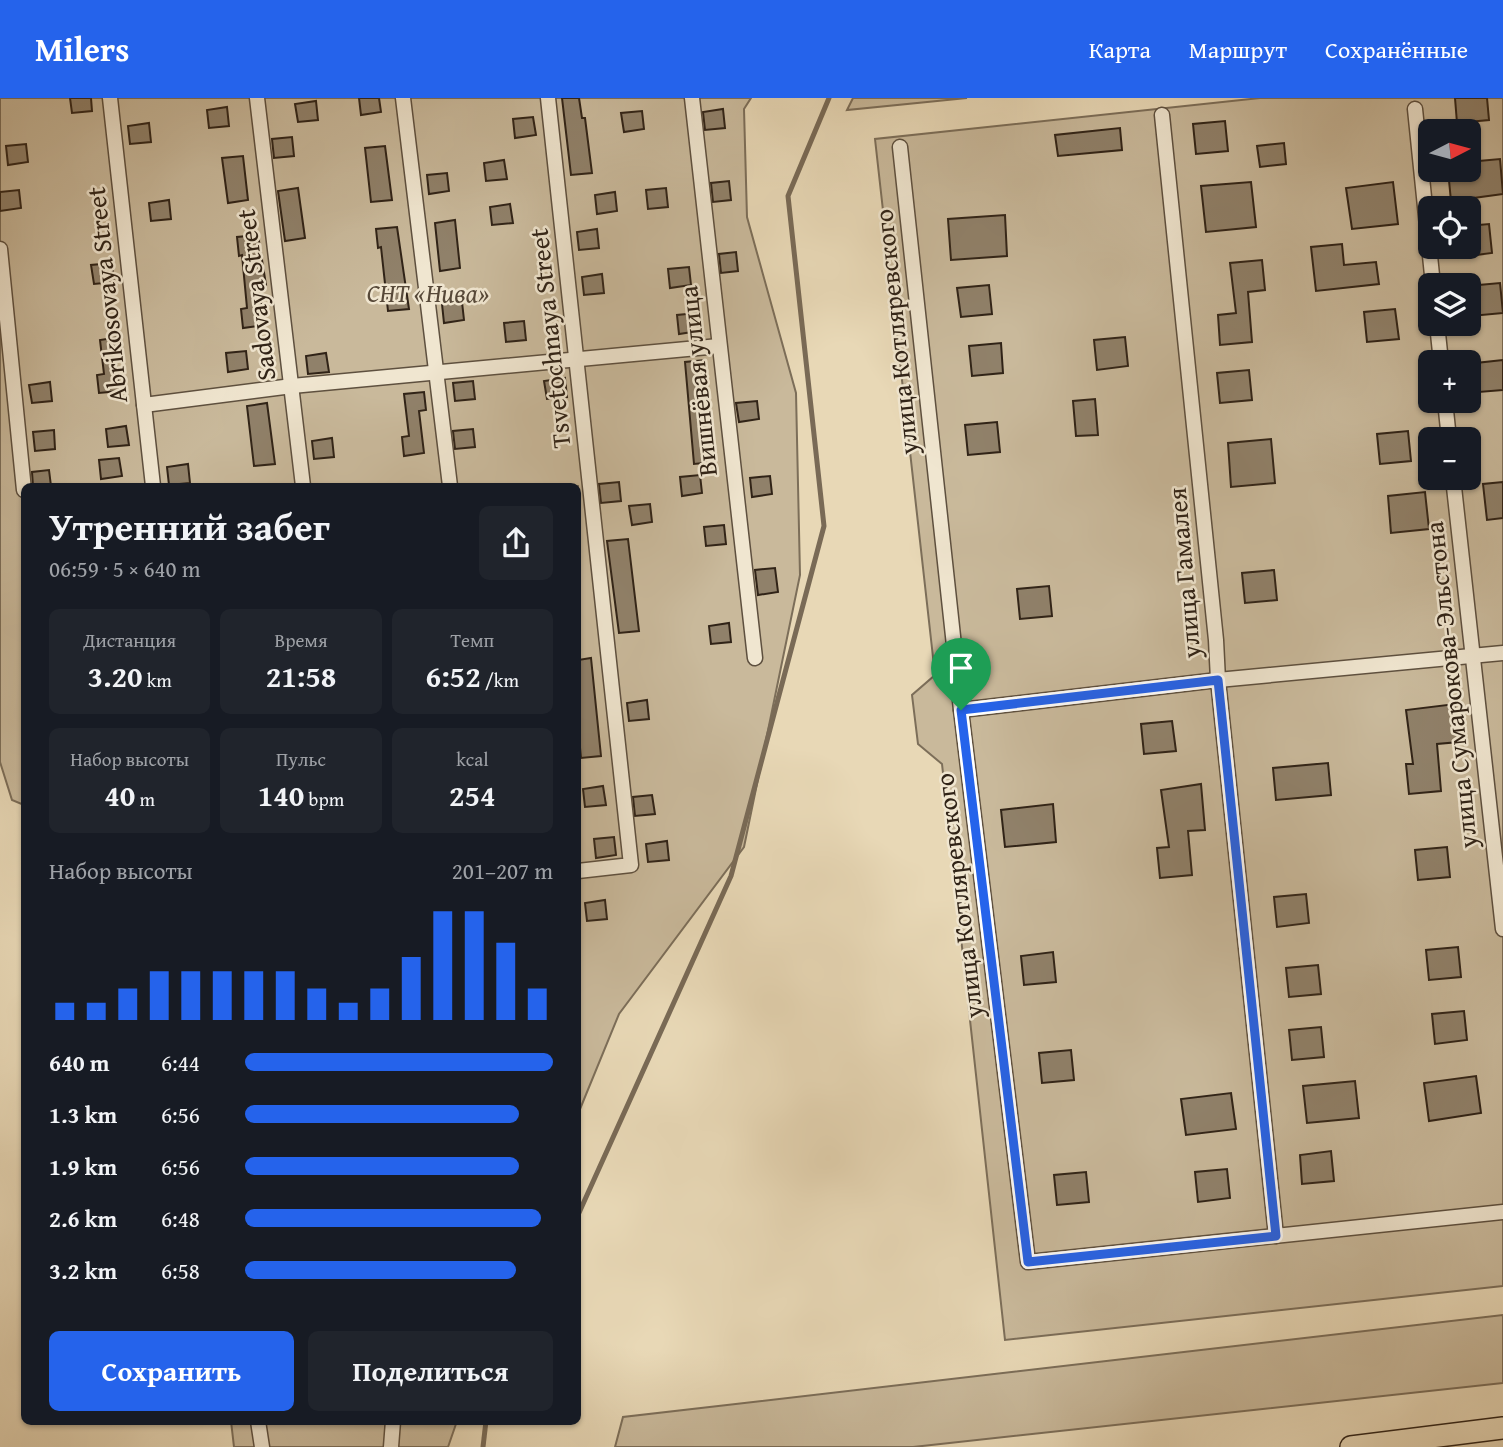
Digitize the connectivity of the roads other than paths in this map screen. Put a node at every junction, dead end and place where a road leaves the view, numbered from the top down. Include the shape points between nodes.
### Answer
1 (110, 98) edge
2 (257, 98) edge
3 (403, 98) edge
4 (548, 98) edge
5 (692, 98) edge
6 (1415, 109) dead end
7 (1162, 115) dead end
8 (901, 148) dead end
9 (0, 249) edge
10 (1432, 273) edge
11 (719, 345) junction
12 (578, 360) junction
13 (437, 373) junction
14 (292, 386) junction
15 (144, 405) junction
16 (23, 483) edge
17 (153, 483) edge
18 (303, 483) edge
19 (450, 483) edge
20 (1454, 490) edge
21 (1503, 653) edge
22 (1473, 657) junction
23 (755, 658) dead end
24 (1218, 680) junction
25 (961, 710) junction
26 (581, 871) edge
27 (1503, 929) edge
28 (1503, 1212) edge
29 (1276, 1236) junction
30 (259, 1425) edge
31 (393, 1425) edge
32 (1503, 1428) edge
33 (262, 1447) edge
34 (391, 1447) edge
35 (1351, 1447) edge

1 - 15 street, Abrikosovaya Street
2 - 14 street, Sadovaya Street
3 - 13 street
4 - 12 street, Tsvetochnaya Street
5 - 11 street, Вишнёвая улица
6 - 10 street
7 - 24 street, улица Гамалея
8 - 25 street, улица Котляревского
9 - 16 street
11 - 12 street
11 - 23 street, Вишнёвая улица
12 - 13 street
12 - 26 street, Tsvetochnaya Street via 631,865
13 - 14 street
13 - 19 street
14 - 15 street
14 - 18 street, Sadovaya Street
15 - 17 street, Abrikosovaya Street
20 - 22 street, улица Сумарокова-Эльстона
21 - 22 street
22 - 24 street
22 - 27 street, улица Сумарокова-Эльстона
24 - 25 street
24 - 29 street, улица Гамалея
25 - 29 street, улица Котляревского via 1028,1262
28 - 29 street
30 - 33 street
31 - 34 street
32 - 35 main road

